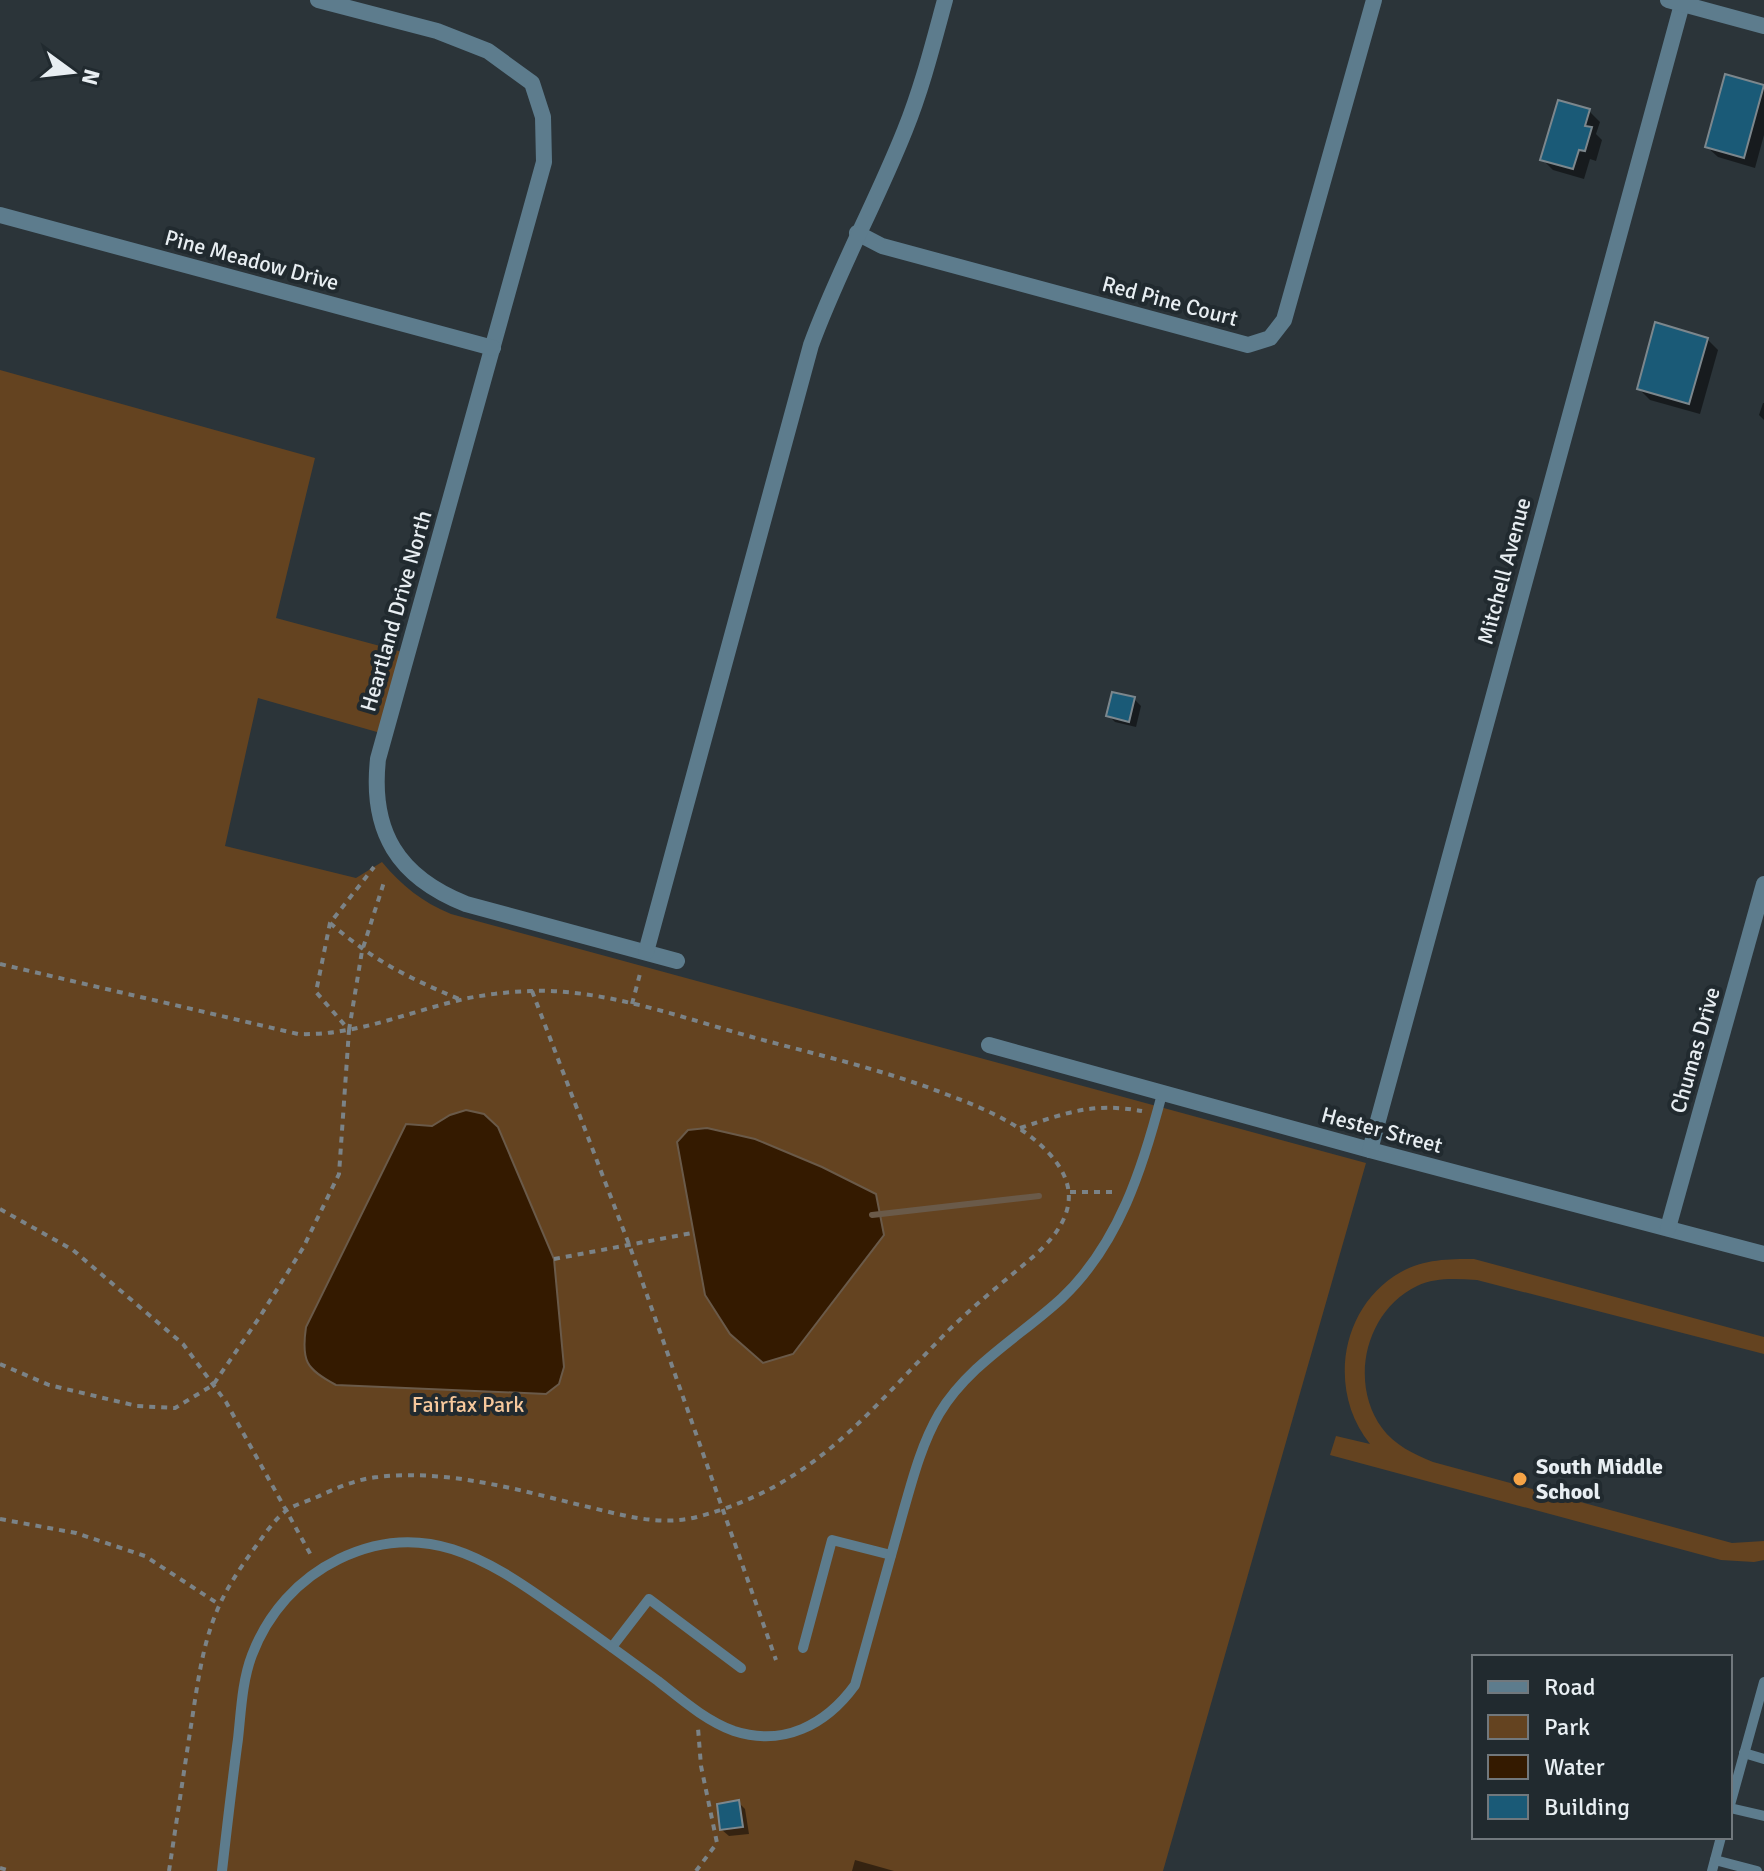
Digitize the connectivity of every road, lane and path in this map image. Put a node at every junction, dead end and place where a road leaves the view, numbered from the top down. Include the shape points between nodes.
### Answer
1 (318, 0) edge
2 (945, 0) edge
3 (1374, 0) edge
4 (1675, 2) edge
5 (1764, 26) edge
6 (0, 215) edge
7 (857, 233) junction
8 (493, 348) junction
9 (374, 867) dead end
10 (385, 879) dead end
11 (1764, 884) edge
12 (330, 923) junction
13 (1747, 947) junction
14 (362, 951) junction
15 (1764, 951) edge
16 (646, 952) junction
17 (677, 961) dead end
18 (0, 964) edge
19 (532, 991) junction
20 (461, 1000) junction
21 (632, 1004) junction
22 (349, 1030) junction
23 (989, 1045) dead end
24 (1162, 1094) junction
25 (1157, 1113) junction
26 (1020, 1128) junction
27 (1370, 1150) junction
28 (1132, 1191) junction
29 (1070, 1192) junction
30 (0, 1209) edge
31 (1668, 1228) junction
32 (692, 1233) dead end
33 (630, 1247) junction
34 (1764, 1254) edge
35 (554, 1259) dead end
36 (0, 1364) edge
37 (213, 1385) junction
38 (723, 1507) junction
39 (286, 1511) junction
40 (0, 1519) edge
41 (891, 1555) junction
42 (313, 1557) dead end
43 (220, 1605) junction
44 (612, 1647) junction
45 (803, 1648) dead end
46 (776, 1660) dead end
47 (741, 1668) dead end
48 (1764, 1682) edge
49 (1762, 1700) edge
50 (696, 1710) junction
51 (1744, 1753) junction
52 (1764, 1759) edge
53 (1732, 1798) edge
54 (1732, 1807) edge
55 (1764, 1816) edge
56 (1720, 1839) edge
57 (1713, 1866) edge
58 (0, 1868) edge
59 (11, 1871) edge
60 (169, 1871) edge
61 (222, 1871) edge
62 (696, 1871) edge
63 (1757, 1871) edge

1 - 8 street, Heartland Drive North via 437,31 488,51 532,83 543,117 544,162
2 - 7 street via 906,129
3 - 7 street, Red Pine Court via 1284,320 1270,338 1248,345 882,246
4 - 5 street
4 - 27 street, Mitchell Avenue
6 - 8 street, Pine Meadow Drive
7 - 16 street via 811,345
8 - 16 street, Heartland Drive North via 378,759 378,813 397,857 440,894
9 - 12 path
10 - 14 path
11 - 13 street, Chumas Drive
12 - 14 path
12 - 22 path via 316,992
13 - 15 street
13 - 31 street, Chumas Drive
14 - 20 path
14 - 22 path
16 - 17 street, Heartland Drive North
16 - 21 path
18 - 22 path via 298,1034
19 - 20 path
19 - 21 path
19 - 33 path
20 - 22 path
21 - 26 path via 908,1079
22 - 37 path via 339,1174 303,1248
23 - 24 street, Hester Street
24 - 25 lane
24 - 27 street, Hester Street
25 - 26 path via 1083,1108
25 - 28 lane
26 - 29 path via 1050,1155
27 - 31 street, Hester Street
28 - 29 path
28 - 41 lane via 1085,1274 965,1380 940,1412 921,1450
29 - 38 path via 1057,1231 1042,1248 957,1322 851,1432 788,1480
30 - 37 path via 73,1250 183,1344
31 - 34 street, Hester Street
32 - 33 path
33 - 35 path
33 - 38 path
36 - 37 path via 49,1385 137,1406 175,1408
37 - 39 path
38 - 39 path via 694,1518 644,1520 472,1482 410,1475 341,1486
38 - 46 path
39 - 42 path
39 - 43 path via 244,1562
40 - 43 path via 76,1533 145,1556
41 - 45 lane via 832,1540
41 - 50 lane via 855,1685 823,1720 800,1730 758,1735 734,1731
43 - 60 path via 198,1678
44 - 47 lane via 649,1599
44 - 50 lane
44 - 61 lane via 504,1571 449,1547 386,1543 320,1568 266,1623 251,1658
48 - 49 lane
49 - 51 lane
50 - 62 path via 717,1843
51 - 52 lane
51 - 53 lane
54 - 55 lane
56 - 57 lane
57 - 63 lane
58 - 59 path

